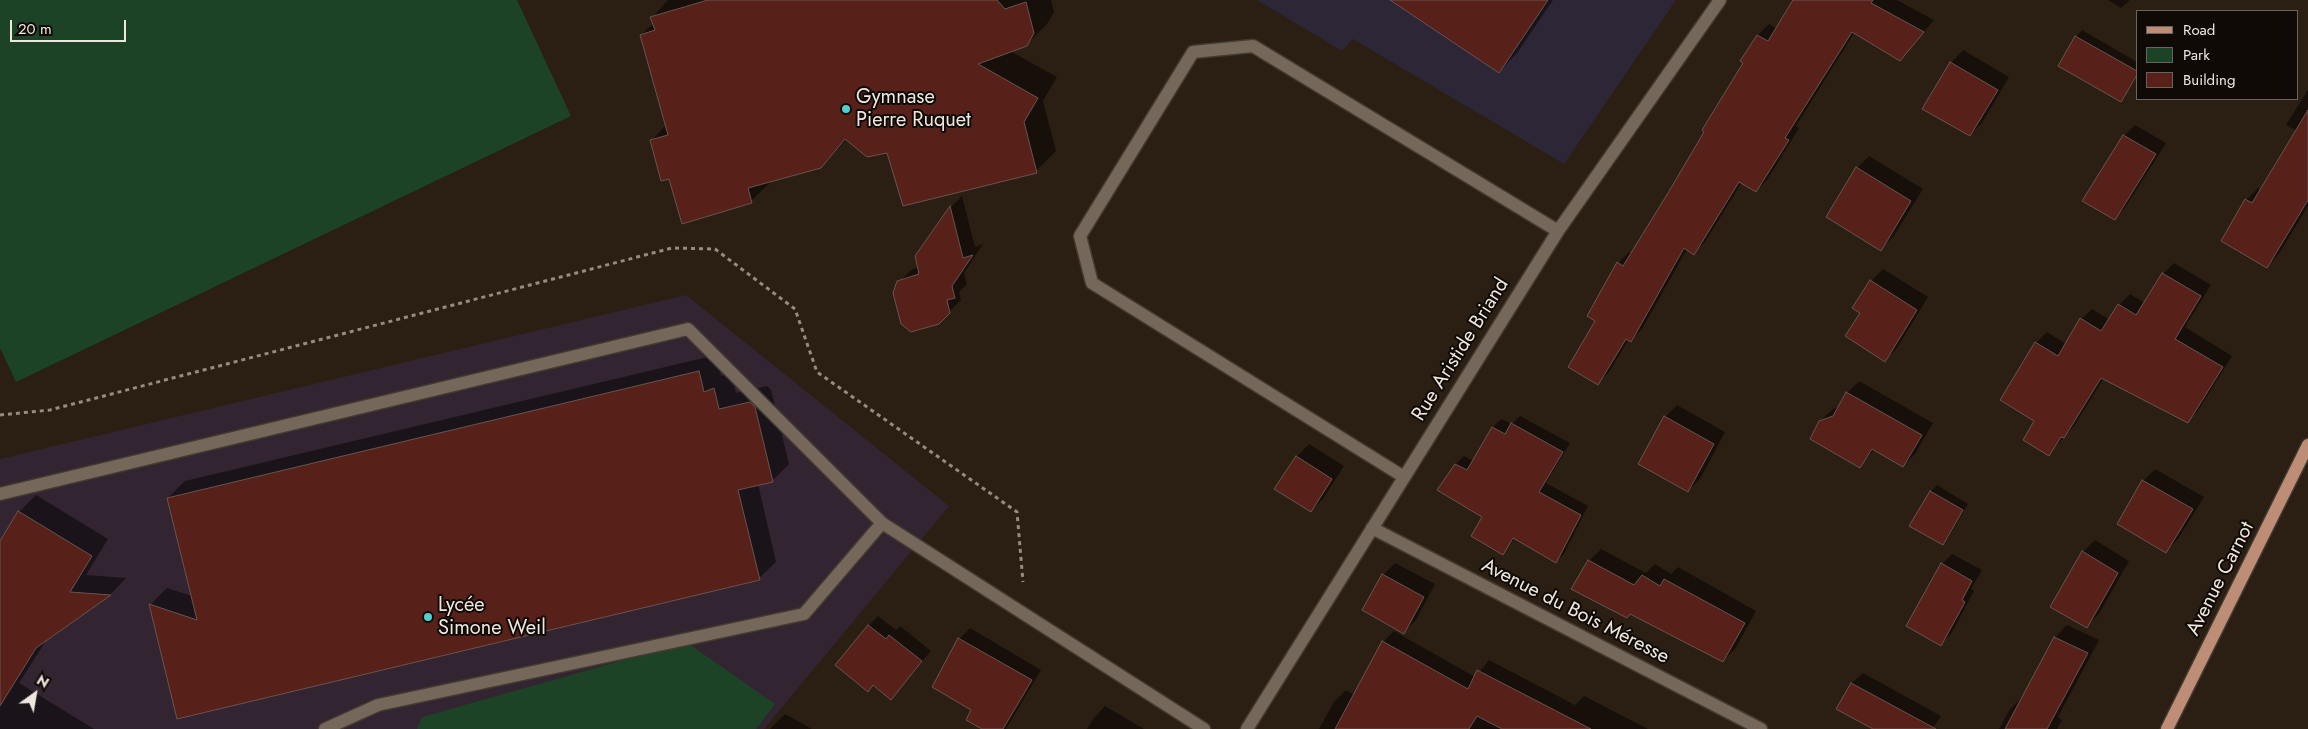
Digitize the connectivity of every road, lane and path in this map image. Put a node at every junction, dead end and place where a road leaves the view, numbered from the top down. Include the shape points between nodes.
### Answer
1 (1720, 0) edge
2 (1558, 231) junction
3 (2308, 445) edge
4 (1404, 477) junction
5 (0, 494) edge
6 (882, 523) junction
7 (1372, 528) junction
8 (324, 729) edge
9 (1204, 729) edge
10 (1247, 729) edge
11 (1762, 729) edge
12 (2167, 729) edge

1 - 2 street, Rue Aristide Briand
2 - 4 street, Rue Aristide Briand
2 - 4 street via 1253,46 1193,52 1080,236 1092,283
3 - 12 main road, Avenue Carnot
4 - 7 street, Rue Aristide Briand
5 - 6 street via 688,329
6 - 8 street via 804,614 378,705
6 - 9 street
7 - 10 street, Rue Aristide Briand
7 - 11 street, Avenue du Bois Méresse

